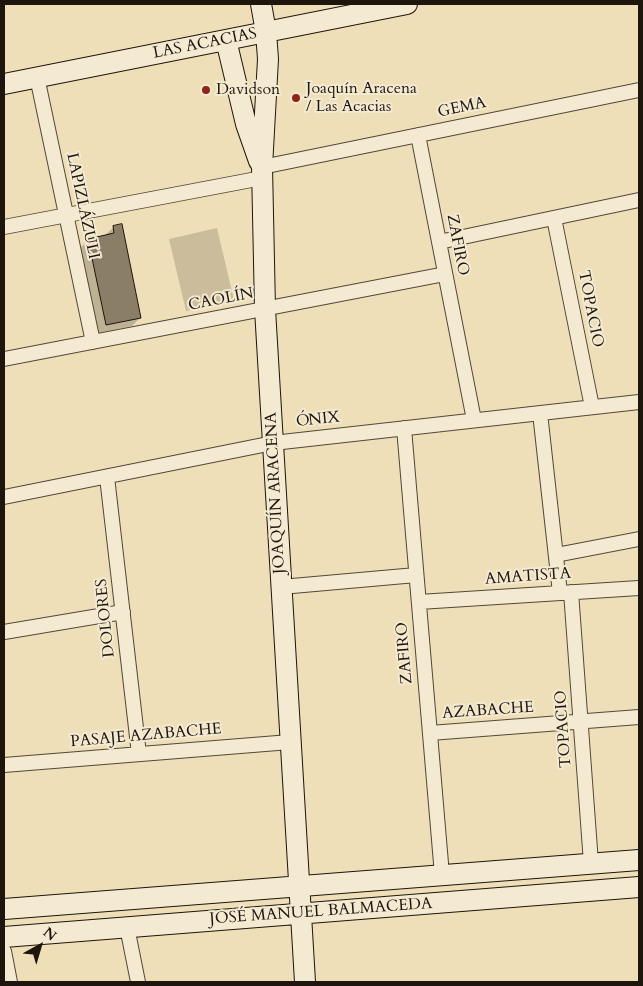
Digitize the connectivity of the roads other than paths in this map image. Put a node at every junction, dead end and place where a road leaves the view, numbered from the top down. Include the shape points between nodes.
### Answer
1 (261, 4) edge
2 (407, 4) edge
3 (386, 6) edge
4 (266, 32) junction
5 (226, 40) junction
6 (36, 77) junction
7 (4, 84) edge
8 (639, 90) edge
9 (418, 135) junction
10 (262, 173) junction
11 (639, 200) edge
12 (66, 216) junction
13 (554, 218) junction
14 (4, 228) edge
15 (439, 242) junction
16 (445, 274) junction
17 (266, 309) junction
18 (93, 342) junction
19 (4, 359) edge
20 (639, 402) edge
21 (592, 407) junction
22 (540, 413) junction
23 (474, 420) junction
24 (404, 428) junction
25 (273, 443) junction
26 (107, 477) junction
27 (4, 497) edge
28 (639, 539) edge
29 (556, 555) junction
30 (416, 576) junction
31 (281, 587) junction
32 (639, 588) edge
33 (566, 593) junction
34 (419, 602) junction
35 (123, 612) junction
36 (4, 632) edge
37 (639, 717) edge
38 (581, 721) junction
39 (430, 733) junction
40 (290, 742) junction
41 (139, 754) junction
42 (4, 765) edge
43 (639, 860) edge
44 (591, 863) junction
45 (442, 875) junction
46 (299, 886) junction
47 (639, 887) edge
48 (4, 909) edge
49 (300, 914) junction
50 (127, 927) junction
51 (4, 937) edge
52 (4, 951) edge
53 (10, 982) edge
54 (138, 982) edge
55 (305, 982) edge

1 - 4 street, JOAQUÍN ARACENA
2 - 3 street, LAS ACACIAS
3 - 4 street, LAS ACACIAS
4 - 5 street, LAS ACACIAS
4 - 10 street, JOAQUÍN ARACENA via 268,59
5 - 6 street, LAS ACACIAS
5 - 10 street via 246,124
6 - 7 street, LAS ACACIAS
6 - 12 street, LAPIZLÁZULI
8 - 9 street, GEMA
9 - 10 street, GEMA
9 - 15 street, ZAFIRO
10 - 12 street, GEMA
10 - 17 street, JOAQUÍN ARACENA
11 - 13 street
12 - 14 street, GEMA
12 - 18 street, LAPIZLÁZULI
13 - 15 street
13 - 21 street, TOPACIO
15 - 16 street, ZAFIRO
16 - 17 street, CAOLÍN
16 - 23 street, ZAFIRO
17 - 18 street, CAOLÍN
17 - 25 street, JOAQUÍN ARACENA
18 - 19 street, CAOLÍN
20 - 21 street, ÓNIX
21 - 22 street, ÓNIX
22 - 23 street, ÓNIX
22 - 29 street, TOPACIO
23 - 24 street, ÓNIX
24 - 25 street, ÓNIX
24 - 30 street, ZAFIRO
25 - 26 street, ÓNIX
25 - 31 street, JOAQUÍN ARACENA
26 - 27 street, ÓNIX
26 - 35 street, DOLORES
28 - 29 street, AMATISTA
29 - 33 street, TOPACIO
30 - 31 street
30 - 34 street, ZAFIRO
31 - 40 street, JOAQUÍN ARACENA
32 - 33 street, AMATISTA
33 - 34 street, AMATISTA
33 - 38 street, TOPACIO
34 - 39 street, ZAFIRO
35 - 36 street
35 - 41 street, DOLORES
37 - 38 street, AZABACHE
38 - 39 street, AZABACHE
38 - 44 street, TOPACIO
39 - 45 street, ZAFIRO
40 - 41 street, PASAJE AZABACHE
40 - 46 street, JOAQUÍN ARACENA
41 - 42 street, PASAJE AZABACHE
43 - 44 street, JOSÉ MANUEL BALMACEDA
44 - 45 street, JOSÉ MANUEL BALMACEDA
45 - 46 street, JOSÉ MANUEL BALMACEDA
46 - 48 street, JOSÉ MANUEL BALMACEDA
46 - 49 street, JOAQUÍN ARACENA
47 - 49 street, JOSÉ MANUEL BALMACEDA
49 - 50 street, JOSÉ MANUEL BALMACEDA
49 - 55 street, JOAQUÍN ARACENA
50 - 51 street, JOSÉ MANUEL BALMACEDA
50 - 54 street
52 - 53 street

